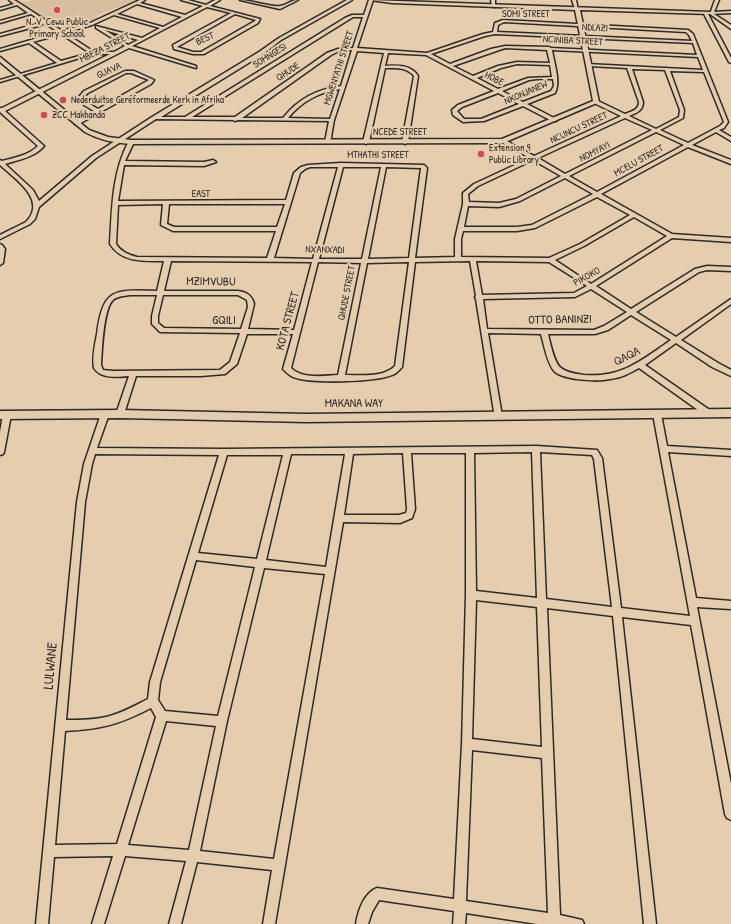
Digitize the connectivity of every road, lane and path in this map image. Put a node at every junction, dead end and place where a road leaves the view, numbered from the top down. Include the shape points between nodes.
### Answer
1 (12, 0) edge
2 (143, 0) edge
3 (183, 0) edge
4 (218, 0) edge
5 (242, 0) edge
6 (296, 0) edge
7 (350, 0) edge
8 (372, 0) edge
9 (493, 0) edge
10 (574, 0) edge
11 (717, 0) edge
12 (137, 3) junction
13 (18, 4) junction
14 (206, 6) junction
15 (494, 6) junction
16 (0, 9) edge
17 (577, 9) junction
18 (731, 12) edge
19 (32, 13) junction
20 (234, 13) junction
21 (709, 13) junction
22 (114, 14) junction
23 (365, 16) junction
24 (186, 17) junction
25 (0, 22) edge
26 (45, 22) junction
27 (91, 24) junction
28 (580, 24) junction
29 (96, 27) junction
30 (731, 27) edge
31 (164, 28) junction
32 (685, 30) joint
33 (61, 33) junction
34 (495, 33) junction
35 (0, 35) edge
36 (582, 37) junction
37 (141, 39) junction
38 (29, 41) junction
39 (693, 42) junction
40 (128, 46) junction
41 (549, 48) junction
42 (0, 50) edge
43 (355, 50) junction
44 (586, 50) junction
45 (386, 52) junction
46 (114, 53) junction
47 (93, 54) junction
48 (426, 54) junction
49 (699, 56) junction
50 (0, 60) edge
51 (731, 62) edge
52 (60, 63) junction
53 (552, 64) junction
54 (589, 64) junction
55 (449, 66) junction
56 (194, 67) dead end
57 (382, 67) junction
58 (629, 67) junction
59 (667, 69) junction
60 (704, 70) junction
61 (19, 76) junction
62 (473, 78) junction
63 (554, 78) junction
64 (0, 81) edge
65 (343, 86) junction
66 (498, 91) junction
67 (40, 92) junction
68 (596, 102) junction
69 (524, 104) junction
70 (1, 110) edge
71 (97, 111) junction
72 (626, 116) junction
73 (153, 118) junction
74 (187, 118) junction
75 (285, 119) junction
76 (235, 120) junction
77 (332, 120) junction
78 (554, 120) junction
79 (77, 122) junction
80 (657, 130) junction
81 (715, 130) junction
82 (731, 139) edge
83 (118, 141) junction
84 (503, 141) junction
85 (130, 142) junction
86 (328, 142) junction
87 (366, 142) junction
88 (404, 142) junction
89 (687, 145) junction
90 (534, 159) junction
91 (1, 162) edge
92 (213, 162) dead end
93 (731, 162) edge
94 (122, 163) junction
95 (341, 166) junction
96 (384, 166) junction
97 (565, 177) junction
98 (596, 195) junction
99 (288, 202) junction
100 (115, 203) junction
101 (166, 203) junction
102 (466, 204) junction
103 (36, 206) junction
104 (464, 215) junction
105 (634, 215) junction
106 (279, 229) junction
107 (460, 229) junction
108 (477, 229) junction
109 (671, 236) junction
110 (0, 237) edge
111 (731, 240) edge
112 (0, 246) edge
113 (168, 259) junction
114 (458, 259) junction
115 (473, 259) junction
116 (270, 260) junction
117 (316, 260) junction
118 (412, 260) junction
119 (550, 260) junction
120 (364, 261) junction
121 (0, 263) edge
122 (731, 269) edge
123 (592, 286) junction
124 (160, 293) junction
125 (478, 297) junction
126 (731, 302) edge
127 (631, 311) junction
128 (484, 331) junction
129 (243, 332) junction
130 (296, 332) junction
131 (544, 332) junction
132 (675, 339) junction
133 (640, 365) junction
134 (398, 367) joint
135 (731, 373) edge
136 (133, 374) junction
137 (341, 378) junction
138 (708, 413) junction
139 (731, 413) edge
140 (105, 414) junction
141 (120, 414) junction
142 (657, 414) junction
143 (4, 415) edge
144 (498, 416) junction
145 (536, 449) junction
146 (663, 449) junction
147 (406, 450) junction
148 (470, 450) junction
149 (92, 451) junction
150 (0, 452) edge
151 (224, 452) junction
152 (288, 452) junction
153 (349, 452) junction
154 (729, 453) edge
155 (731, 461) edge
156 (339, 518) junction
157 (194, 556) junction
158 (260, 563) junction
159 (330, 572) junction
160 (471, 595) junction
161 (691, 602) junction
162 (542, 603) junction
163 (731, 605) edge
164 (617, 611) junction
165 (695, 621) junction
166 (153, 702) junction
167 (162, 716) junction
168 (222, 721) junction
169 (60, 726) junction
170 (467, 744) junction
171 (548, 753) junction
172 (731, 814) edge
173 (49, 850) junction
174 (120, 850) junction
175 (193, 856) junction
176 (278, 865) junction
177 (459, 907) junction
178 (554, 922) edge
179 (42, 924) edge
180 (98, 924) edge
181 (176, 924) edge
182 (269, 924) edge
183 (362, 924) edge
184 (459, 924) edge
185 (578, 924) edge
186 (650, 924) edge

1 - 13 street
2 - 12 street
3 - 14 street, BEST
4 - 14 street, MBEZA STREET
5 - 6 street via 280,8
7 - 73 street via 276,41
8 - 15 street
8 - 23 street, MGWENYATHI STREET
9 - 15 street
10 - 17 street
11 - 21 street
12 - 22 street
12 - 24 street
13 - 16 street
13 - 19 street
14 - 20 street, BEST
14 - 24 street, MBEZA STREET
15 - 17 street
17 - 21 street
17 - 28 street
18 - 21 street
19 - 25 street
19 - 26 street
20 - 20 street, BEST via 258,20 202,52 193,53 174,47
21 - 30 street
21 - 51 street
22 - 27 street
22 - 31 street
23 - 43 street, MGWENYATHI STREET
23 - 74 street, SOMNGESI via 352,16 346,19
24 - 31 street, MBEZA STREET
26 - 33 street
26 - 35 street
27 - 29 street
27 - 33 street
28 - 32 street, SOMI STREET
28 - 34 street, SOMI STREET via 500,22 496,25
28 - 36 street
29 - 37 street
29 - 40 street
31 - 37 street, MBEZA STREET
32 - 39 street, MCELU STREET via 691,34
33 - 38 street
33 - 47 street
34 - 36 street, NDLAZI
34 - 48 street, SOMI STREET
36 - 39 street, NDLAZI
36 - 44 street
37 - 40 street, MBEZA STREET
38 - 42 street
38 - 52 street
39 - 49 street, MCELU STREET
40 - 46 street, MBEZA STREET
40 - 56 street
41 - 44 street, NCINIBA STREET
41 - 53 street, NKONJANEW
41 - 55 street, NCINIBA STREET via 502,48
43 - 45 street, SOMI STREET
43 - 65 street, MGWENYATHI STREET
43 - 76 street, QHUDE via 329,54
44 - 49 street, NCINIBA STREET
44 - 54 street
45 - 48 street, SOMI STREET
45 - 57 street
46 - 47 street
46 - 67 street, MBEZA STREET
47 - 52 street
48 - 55 street, HOBE
49 - 60 street, MCELU STREET
50 - 61 street, NCEDE STREET
52 - 61 street
53 - 62 street via 517,63
53 - 63 street, NKONJANEW
54 - 58 street
54 - 68 street
55 - 62 street, HOBE
57 - 87 street
57 - 88 street via 413,71 416,76
58 - 59 street
58 - 72 street, NCUNCU STREET via 641,106
59 - 60 street
59 - 80 street, NOMYAYI via 683,114 681,118
60 - 81 street, MCELU STREET via 726,122
61 - 64 street
61 - 67 street, NCEDE STREET
62 - 66 street, HOBE
63 - 66 street via 532,78
63 - 69 street, NKONJANEW via 555,90
65 - 75 street via 320,92 291,111
65 - 77 street, MGWENYATHI STREET
66 - 69 street, HOBE
66 - 69 street, NKONJANEW via 456,108 455,114 464,121 474,121 487,119
67 - 70 street, MBEZA STREET
67 - 79 street, NCEDE STREET
68 - 72 street
68 - 78 street, NCEDE STREET
69 - 78 street, HOBE
70 - 91 street via 41,146 32,153
71 - 71 street, GUAVA via 149,83 152,80 125,72 83,94 81,97 86,104
71 - 79 street, GUAVA
72 - 80 street
72 - 90 street, NCUNCU STREET
73 - 74 street
73 - 83 street
74 - 76 street
75 - 76 street
75 - 77 street
77 - 86 street, MGWENYATHI STREET
78 - 84 street, NCEDE STREET
79 - 83 street, NCEDE STREET via 92,134
80 - 89 street
80 - 97 street, NOMYAYI
81 - 82 street
81 - 89 street, MCELU STREET
83 - 85 street, NCEDE STREET
83 - 103 street via 94,157
84 - 88 street, NCEDE STREET
84 - 90 street
85 - 86 street, NCEDE STREET
85 - 94 street, NXANXADI
86 - 87 street, NCEDE STREET
87 - 88 street, NCEDE STREET
89 - 93 street
89 - 98 street, MCELU STREET
90 - 97 street
90 - 102 street, NCUNCU STREET via 476,185 465,194
91 - 103 street via 31,191
92 - 94 street
94 - 100 street, NXANXADI
95 - 96 street, MTHATHI STREET
95 - 99 street, MTHATHI STREET via 302,167 297,173
95 - 117 street, KOTA STREET
96 - 118 street, MTHATHI STREET via 418,165 424,168
96 - 120 street, QHUDE STREET
97 - 98 street
97 - 102 street, NOMYAYI via 507,204
98 - 105 street
98 - 108 street, MCELU STREET via 530,228
99 - 101 street, EAST
99 - 106 street, MTHATHI STREET
100 - 101 street, EAST
100 - 113 street, NXANXADI via 113,244 116,249 126,256 137,259
101 - 106 street via 164,225 173,229
102 - 104 street
103 - 110 street via 28,223
104 - 107 street
104 - 108 street
105 - 109 street
105 - 119 street, NXANXADI
106 - 116 street, MTHATHI STREET
107 - 108 street, MCELU STREET
107 - 114 street
109 - 111 street
109 - 123 street, PIKOKO
112 - 121 street
113 - 116 street, NXANXADI
113 - 124 street
114 - 115 street, NXANXADI
114 - 118 street, NXANXADI
115 - 119 street, NXANXADI
115 - 125 street
116 - 117 street, NXANXADI
117 - 120 street, NXANXADI
117 - 130 street, KOTA STREET
118 - 120 street, NXANXADI
118 - 134 street, MTHATHI STREET
119 - 123 street
120 - 137 street, QHUDE STREET
122 - 127 street, OTTO BANINZI via 697,270
123 - 125 street, PIKOKO via 570,296
123 - 127 street
124 - 129 street, GQILI via 155,324 162,330
124 - 129 street, MZIMVUBU via 245,294 252,303
124 - 136 street, MZIMVUBU via 117,296 108,300 106,304 97,367 104,373
125 - 128 street
126 - 132 street, QAQA
127 - 131 street, OTTO BANINZI via 606,328 595,332
127 - 132 street
128 - 131 street, OTTO BANINZI
128 - 144 street
129 - 130 street, GQILI
129 - 136 street, MZIMVUBU via 233,364 222,372
130 - 137 street, KOTA STREET via 287,369 304,378
131 - 133 street, QAQA via 554,365 566,374 588,378 610,377
132 - 133 street, QAQA
132 - 135 street
133 - 138 street
134 - 137 street, KOTA STREET via 386,375
136 - 141 street
138 - 139 street, MAKANA WAY
138 - 142 street, MAKANA WAY
140 - 141 street, MAKANA WAY
140 - 143 street, MAKANA WAY
140 - 149 street, LULWANE
141 - 144 street, MAKANA WAY via 307,418
142 - 144 street, MAKANA WAY
142 - 146 street
143 - 150 street
145 - 148 street
145 - 162 street
145 - 164 street via 591,451 597,455
146 - 154 street
146 - 161 street
147 - 148 street
147 - 153 street
147 - 156 street via 411,509 409,515 400,518
148 - 160 street
149 - 151 street
149 - 169 street, LULWANE via 85,476 76,543
151 - 152 street
151 - 157 street
152 - 153 street
152 - 158 street
153 - 156 street
154 - 155 street
156 - 159 street
157 - 158 street
157 - 166 street via 154,682
158 - 159 street
158 - 168 street
159 - 176 street
160 - 162 street
160 - 170 street
161 - 163 street
161 - 165 street
162 - 164 street
162 - 171 street
164 - 165 street
164 - 186 street
165 - 172 street
166 - 167 street
166 - 169 street via 111,721
167 - 168 street
167 - 174 street
168 - 175 street
169 - 173 street, LULWANE
170 - 171 street
170 - 177 street
171 - 178 street
173 - 174 street
173 - 179 street, LULWANE
174 - 175 street
174 - 180 street
175 - 176 street
175 - 181 street
176 - 182 street
177 - 178 street
177 - 183 street via 377,894 368,906
177 - 184 street
178 - 185 street

